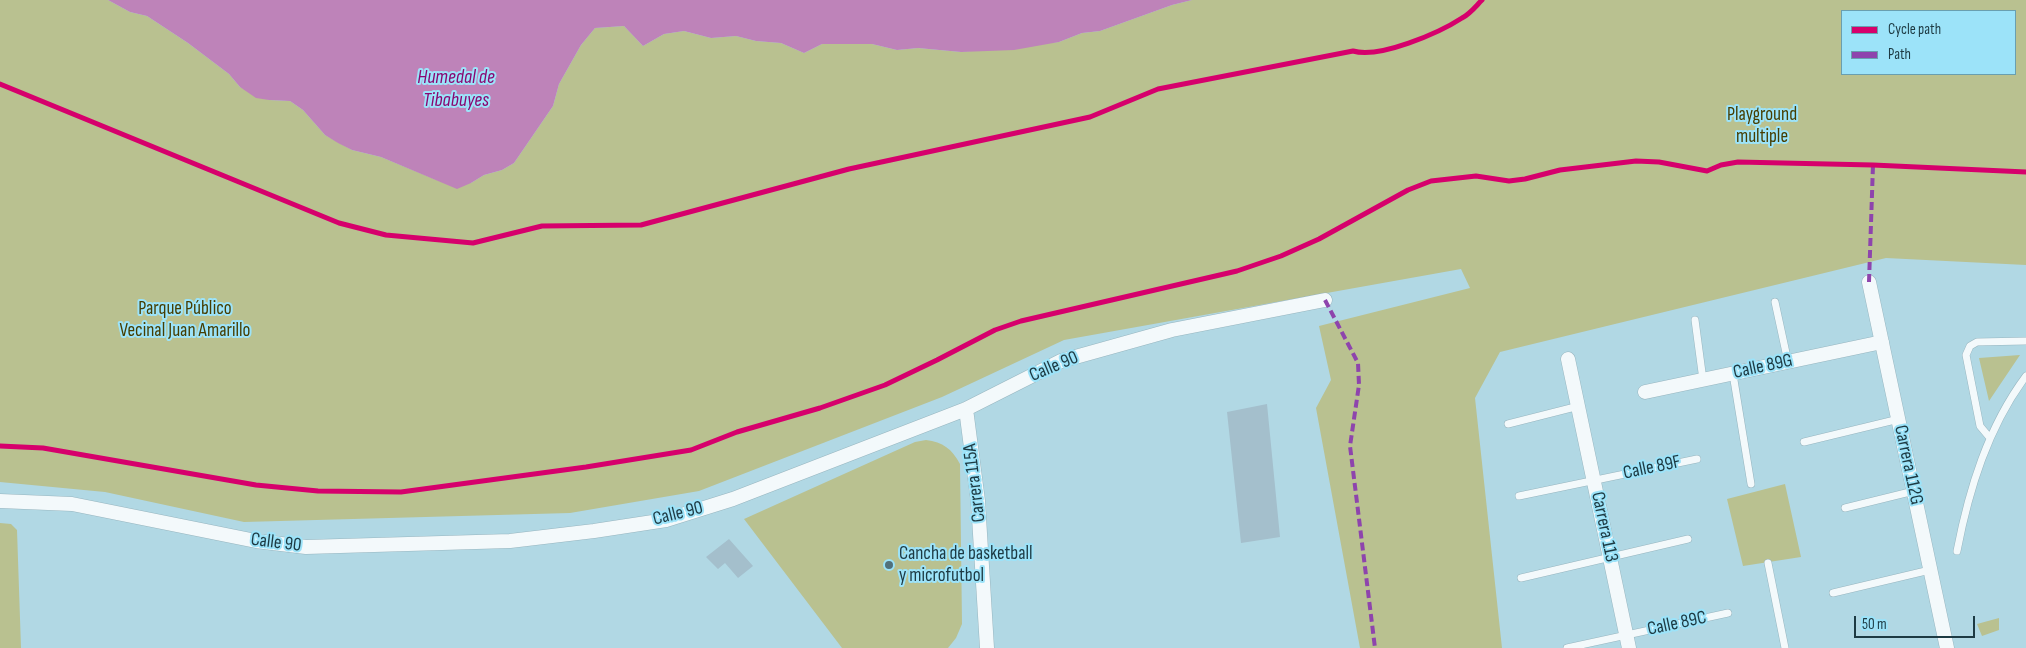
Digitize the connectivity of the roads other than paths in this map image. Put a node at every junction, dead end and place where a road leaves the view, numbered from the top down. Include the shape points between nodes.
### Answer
1 (1869, 282) dead end
2 (1325, 300) dead end
3 (1775, 302) dead end
4 (1695, 320) dead end
5 (2026, 341) edge
6 (1882, 342) junction
7 (1568, 359) dead end
8 (1788, 362) junction
9 (1733, 374) junction
10 (1703, 380) junction
11 (2024, 381) edge
12 (1645, 392) dead end
13 (1579, 406) junction
14 (966, 408) junction
15 (1898, 419) junction
16 (1508, 424) dead end
17 (1990, 438) junction
18 (1804, 442) dead end
19 (1697, 459) dead end
20 (1594, 481) junction
21 (1752, 484) dead end
22 (1914, 491) junction
23 (1519, 496) dead end
24 (0, 501) edge
25 (1845, 508) dead end
26 (1688, 539) dead end
27 (1957, 551) dead end
28 (1610, 558) junction
29 (1768, 563) dead end
30 (1930, 570) junction
31 (1521, 578) dead end
32 (1833, 593) dead end
33 (1728, 613) dead end
34 (1628, 642) edge
35 (987, 648) edge
36 (1567, 648) edge
37 (1785, 648) edge
38 (1946, 648) edge

1 - 6 street, Carrera 112G
2 - 14 street, Calle 90 via 1172,330 1061,360
3 - 8 lane
4 - 10 lane
5 - 17 lane via 1977,342 1970,346 1966,355 1980,426
6 - 8 street, Calle 89G
6 - 15 street, Carrera 112G
7 - 13 street, Carrera 113
8 - 9 street, Calle 89G
9 - 10 street, Calle 89G
9 - 21 lane
10 - 12 street, Calle 89G
11 - 17 lane
13 - 16 lane
13 - 20 street, Carrera 113
14 - 24 street, Calle 90 via 733,499 666,520 510,541 306,547 256,542 72,504
14 - 35 street, Carrera 115A via 978,501
15 - 18 lane
15 - 22 street, Carrera 112G
17 - 27 lane via 1975,475
19 - 20 lane, Calle 89F
20 - 23 lane, Calle 89F
20 - 28 street, Carrera 113
22 - 25 lane
22 - 30 street, Carrera 112G
26 - 28 lane
28 - 31 lane
28 - 34 street, Carrera 113
29 - 37 lane
30 - 32 lane
30 - 38 street, Carrera 112G
33 - 34 lane, Calle 89C
34 - 36 lane, Calle 89C

